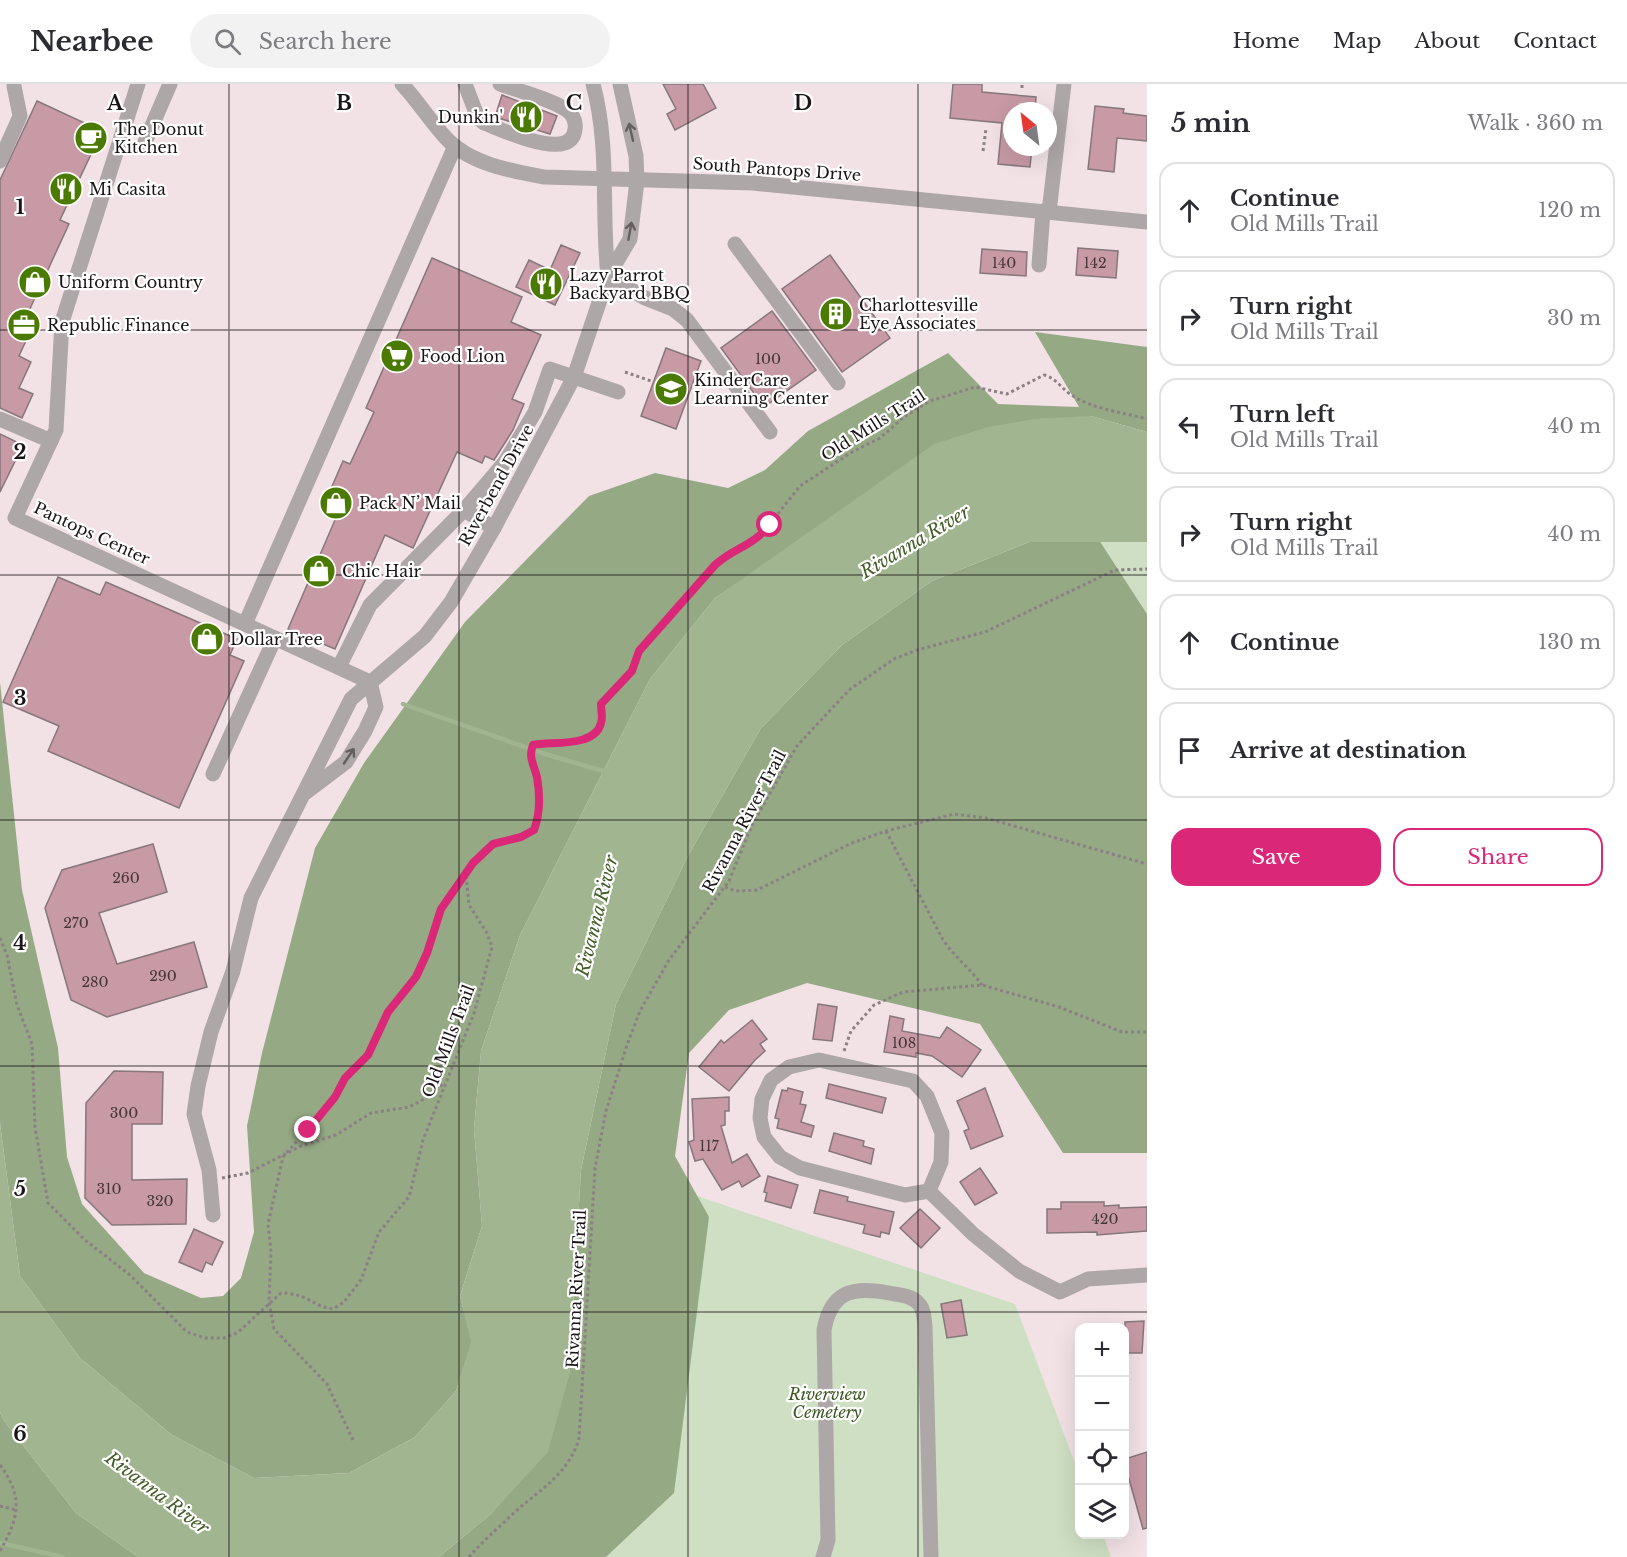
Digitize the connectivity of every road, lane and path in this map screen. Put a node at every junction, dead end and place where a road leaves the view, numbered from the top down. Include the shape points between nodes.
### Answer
1 (138, 84) edge
2 (170, 84) edge
3 (402, 84) edge
4 (465, 84) edge
5 (500, 84) edge
6 (593, 84) edge
7 (620, 84) edge
8 (1064, 84) edge
9 (10, 88) edge
10 (986, 129) dead end
11 (145, 142) dead end
12 (455, 146) junction
13 (983, 151) dead end
14 (0, 161) edge
15 (604, 179) junction
16 (637, 181) junction
17 (1046, 212) junction
18 (1147, 222) edge
19 (735, 244) dead end
20 (1040, 265) dead end
21 (608, 276) junction
22 (625, 372) dead end
23 (574, 377) junction
24 (651, 381) dead end
25 (838, 383) dead end
26 (618, 392) dead end
27 (1147, 418) edge
28 (0, 419) edge
29 (770, 432) dead end
30 (51, 441) junction
31 (464, 510) junction
32 (494, 528) junction
33 (1147, 569) edge
34 (245, 624) junction
35 (275, 638) junction
36 (339, 667) junction
37 (370, 682) junction
38 (213, 774) dead end
39 (305, 793) junction
40 (886, 831) junction
41 (1147, 864) edge
42 (466, 876) junction
43 (725, 887) junction
44 (0, 938) edge
45 (982, 985) junction
46 (1147, 1032) edge
47 (840, 1065) junction
48 (446, 1082) junction
49 (283, 1157) junction
50 (210, 1180) junction
51 (929, 1191) junction
52 (213, 1215) dead end
53 (1147, 1275) edge
54 (269, 1302) junction
55 (353, 1440) dead end
56 (0, 1465) edge
57 (0, 1506) edge
58 (17, 1510) junction
59 (828, 1540) junction
60 (0, 1551) edge
61 (469, 1557) edge
62 (823, 1557) edge
63 (837, 1557) edge
64 (931, 1557) edge

1 - 30 street, Pantops Center via 62,322 56,430
2 - 11 street
3 - 12 street, South Pantops Drive
4 - 5 street via 478,118 484,123 539,143 565,144 575,130 568,111
6 - 15 street, Riverbend Drive via 603,140
16 -> 7 street, Riverbend Drive via 636,156
8 - 17 street
9 - 14 street via 20,116
10 - 13 path
12 - 15 street, South Pantops Drive via 486,163 514,172
12 - 34 street
15 - 16 street, South Pantops Drive
15 - 21 street, Riverbend Drive via 603,232
16 - 17 street, South Pantops Drive via 753,183
21 -> 16 street, Riverbend Drive via 630,239
17 - 18 street, South Pantops Drive
17 - 20 street
19 - 25 street
21 - 23 street, Riverbend Drive
21 - 29 street via 687,320
22 - 24 path
23 - 26 street
23 - 31 street via 550,369 535,412 506,462
23 - 32 street, Riverbend Drive
27 - 42 path, Old Mills Trail via 1090,404 1044,375 1007,394 975,387 930,401 880,438 800,486 756,541 727,554 715,565 639,651 632,671 601,704 601,724 596,731 584,739 563,744 533,745 530,754 537,779 539,818 534,830 493,844 482,852
28 - 30 street
30 - 34 street, Pantops Center via 15,518
31 - 32 street
31 - 36 street via 370,605
32 - 37 street, Riverbend Drive via 451,602 425,636
33 - 43 path, Rivanna River Trail via 1115,570 985,632 917,650 872,671 797,746 766,798
34 - 35 street, Pantops Center
35 - 36 street, Pantops Center
35 - 38 street
36 - 37 street, Pantops Center
37 - 39 street, Riverbend Drive via 351,699
39 -> 37 street via 346,762 365,731 376,707
39 - 50 street, Riverbend Drive via 251,898 233,971 209,1039 194,1114
40 - 41 path via 933,818 968,814
40 - 43 path via 822,857 758,890
40 - 45 path via 942,938
42 - 48 path, Old Mills Trail via 469,905 492,947 474,1012
42 - 49 path via 441,909 416,977 388,1012 368,1055
43 - 61 path, Rivanna River Trail via 653,985 627,1045 606,1111 593,1196 579,1439 574,1454 556,1478
44 - 54 path, Old Mills Trail via 17,1005 32,1044 35,1127 48,1203 85,1240 130,1275 187,1332 224,1338 237,1333
45 - 46 path via 1059,1007 1122,1032
45 - 47 path via 903,992 874,1005 851,1031
47 - 51 street via 913,1081 927,1096 942,1133 941,1162
47 - 51 street via 819,1060 789,1067 771,1080 762,1099 764,1137 780,1157 800,1168 905,1195
48 - 49 path via 409,1107 371,1113 336,1135 301,1146
48 - 54 path, Old Mills Trail via 423,1140 409,1197 379,1232 361,1280 344,1302 333,1309 322,1307 297,1293 280,1293
49 - 50 path via 248,1173
49 - 54 path via 268,1224
50 - 52 street, Riverbend Drive
51 - 53 street via 1019,1271 1060,1292 1088,1279
54 - 55 path via 274,1329 327,1383
56 - 58 path via 13,1483
57 - 58 path
58 - 60 path via 14,1527
59 - 62 street
59 - 63 street
59 - 64 street via 826,1319 836,1299 858,1289 875,1290 909,1296 921,1306 925,1326

